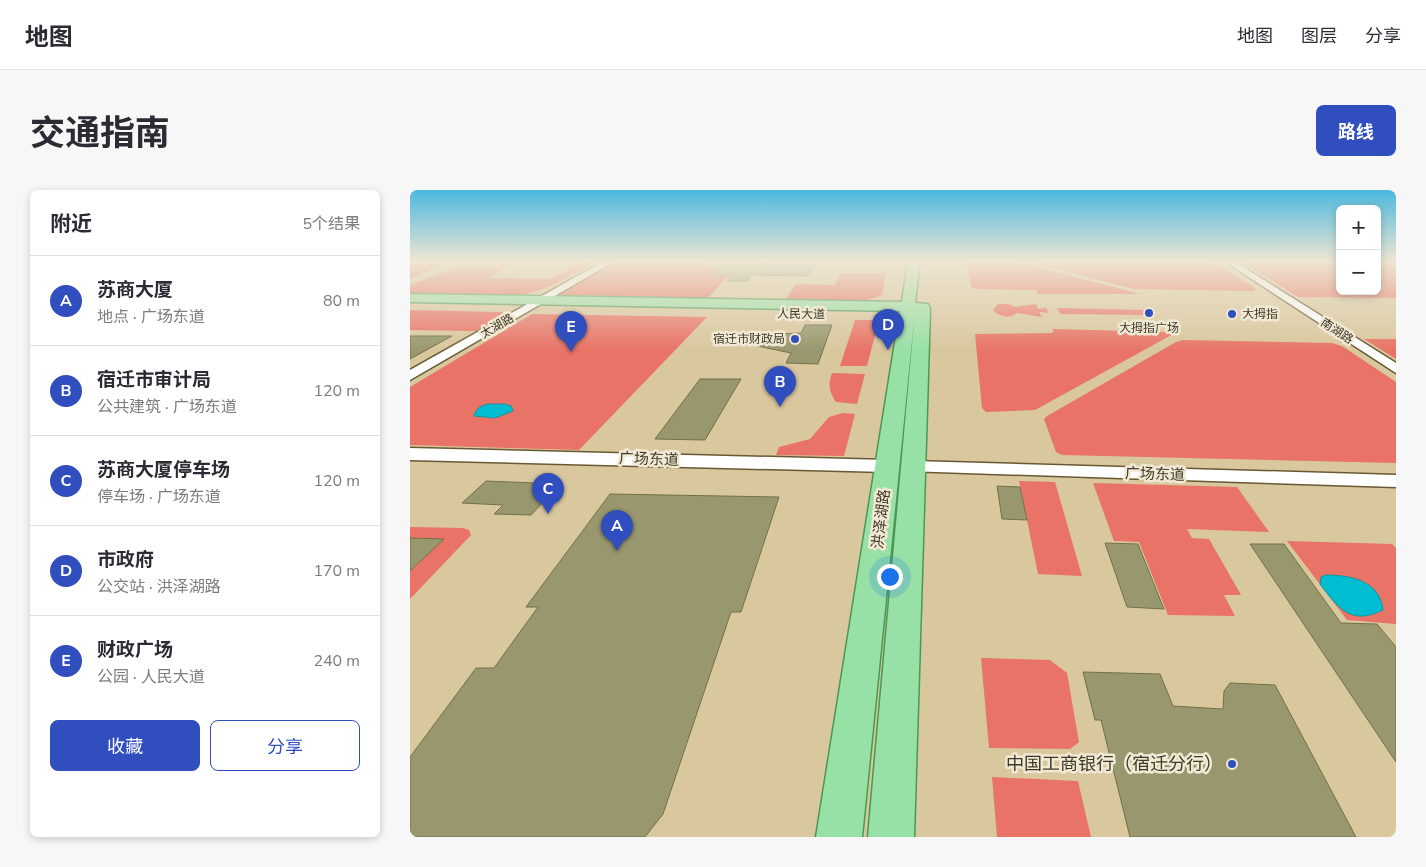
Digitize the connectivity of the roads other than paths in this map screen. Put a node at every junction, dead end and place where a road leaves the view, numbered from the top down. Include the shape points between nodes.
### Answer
1 (556, 291) edge
2 (917, 291) edge
3 (920, 291) edge
4 (1276, 291) edge
5 (410, 298) edge
6 (541, 300) junction
7 (918, 304) junction
8 (410, 307) edge
9 (526, 309) junction
10 (1396, 369) edge
11 (410, 376) edge
12 (410, 454) edge
13 (900, 467) junction
14 (1396, 481) edge
15 (839, 837) edge
16 (891, 837) edge

1 - 6 street, 太湖路
2 - 7 main road, 洪泽湖路
3 - 7 main road, 洪泽湖路
4 - 10 street, 南湖路
5 - 6 main road, 人民大道
6 - 7 main road, 人民大道
6 - 9 street, 太湖路
7 - 9 main road, 人民大道
7 - 13 main road, 洪泽湖路
8 - 9 main road, 人民大道
9 - 11 street, 太湖路
12 - 13 street, 广场东道
13 - 14 street, 广场东道
13 - 15 main road, 洪泽湖路
13 - 16 main road, 洪泽湖路

